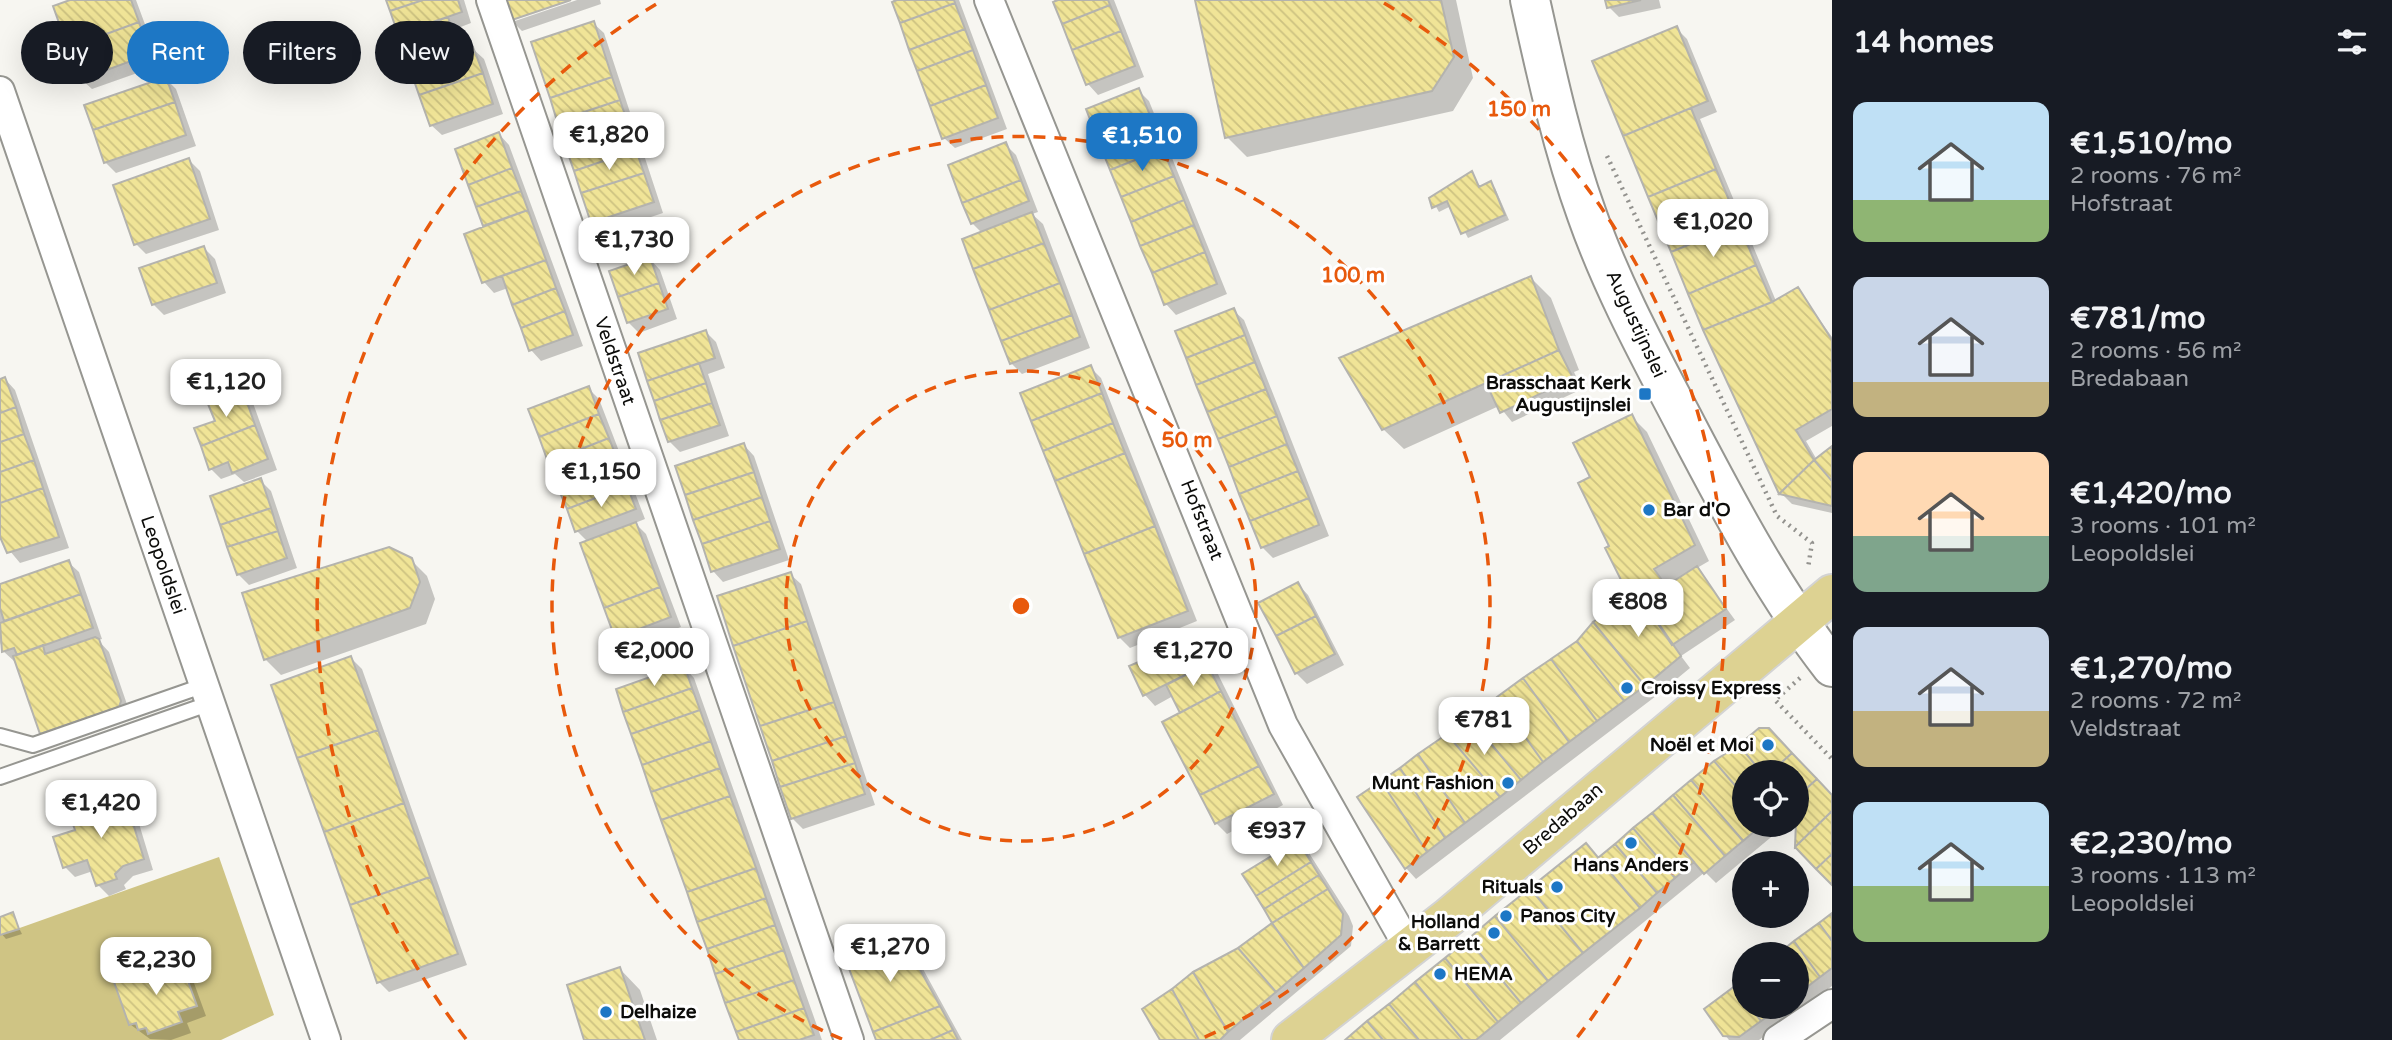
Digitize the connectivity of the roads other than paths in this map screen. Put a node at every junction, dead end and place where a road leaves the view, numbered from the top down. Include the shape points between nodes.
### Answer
1 (491, 0) edge
2 (989, 0) edge
3 (1530, 0) edge
4 (0, 91) edge
5 (1832, 594) edge
6 (1800, 623) junction
7 (1832, 667) edge
8 (208, 694) junction
9 (0, 736) edge
10 (0, 777) edge
11 (1409, 948) junction
12 (1832, 1004) edge
13 (326, 1040) edge
14 (849, 1040) edge
15 (1291, 1040) edge
16 (1778, 1040) edge

1 - 14 street, Veldstraat
2 - 11 street, Hofstraat via 1283,725
3 - 6 street, Augustijnslei via 1587,215 1626,307 1718,486
4 - 8 street, Leopoldslei
5 - 6 main road, Bredabaan
6 - 7 street, Augustijnslei
6 - 11 main road, Bredabaan
8 - 9 lane via 33,745
8 - 10 lane
8 - 13 street, Leopoldslei
11 - 15 main road, Bredabaan
12 - 16 street

